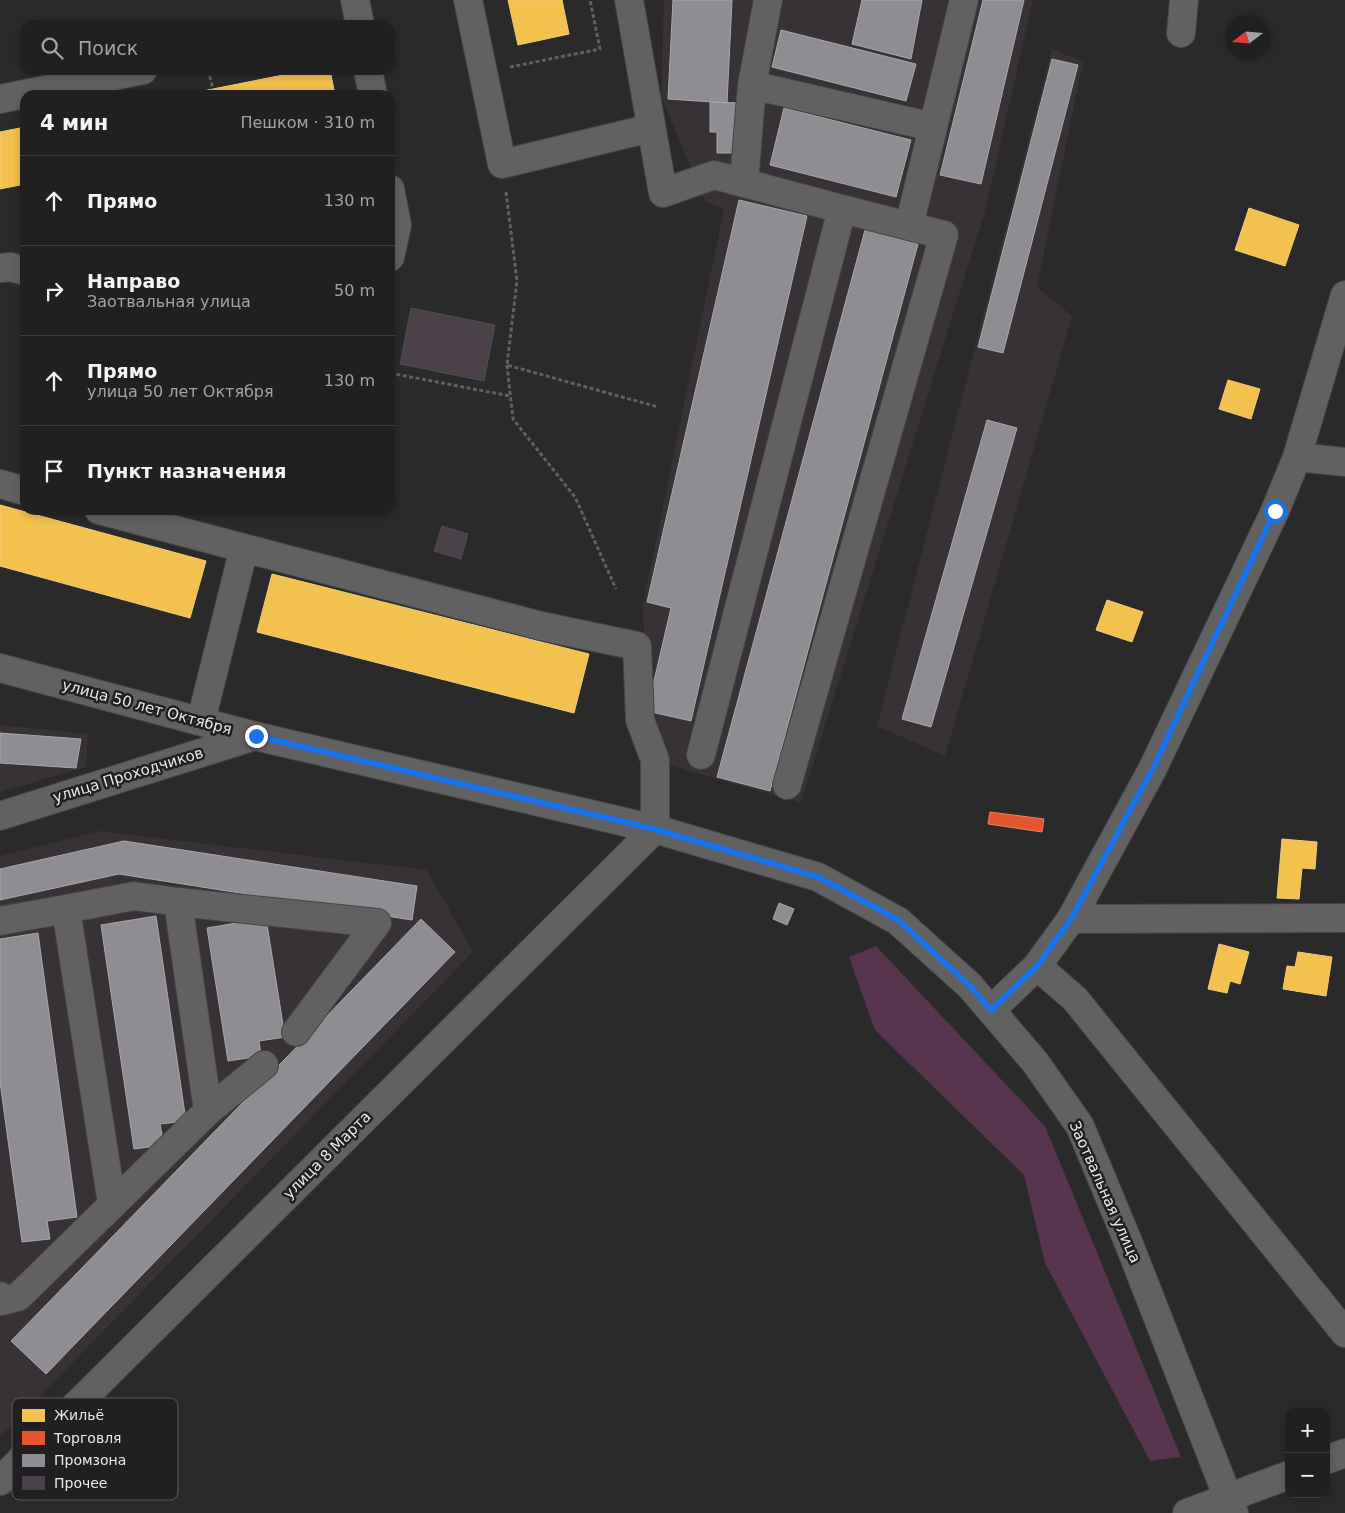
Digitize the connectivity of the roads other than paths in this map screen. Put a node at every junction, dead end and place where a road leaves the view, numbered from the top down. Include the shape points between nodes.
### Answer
1 (355, 0) edge
2 (468, 0) edge
3 (629, 0) edge
4 (768, 0) edge
5 (964, 0) edge
6 (1184, 0) edge
7 (359, 20) edge
8 (1181, 33) dead end
9 (118, 75) edge
10 (369, 75) edge
11 (752, 85) junction
12 (44, 90) edge
13 (372, 90) edge
14 (20, 95) edge
15 (0, 99) edge
16 (651, 128) junction
17 (933, 128) junction
18 (744, 183) junction
19 (842, 209) junction
20 (909, 226) junction
21 (0, 268) edge
22 (20, 270) edge
23 (1345, 295) edge
24 (1297, 457) junction
25 (1345, 462) edge
26 (0, 484) edge
27 (20, 490) edge
28 (118, 515) edge
29 (244, 548) junction
30 (0, 668) edge
31 (201, 721) junction
32 (256, 736) junction
33 (701, 755) dead end
34 (787, 785) dead end
35 (3, 812) edge
36 (654, 829) junction
37 (818, 877) joint
38 (178, 902) junction
39 (66, 909) junction
40 (1345, 918) edge
41 (1071, 919) junction
42 (0, 921) edge
43 (1037, 966) junction
44 (991, 1010) junction
45 (296, 1032) dead end
46 (264, 1065) dead end
47 (208, 1111) junction
48 (112, 1204) junction
49 (0, 1296) edge
50 (1345, 1333) edge
51 (84, 1398) edge
52 (1345, 1453) edge
53 (1330, 1459) edge
54 (12, 1470) edge
55 (1285, 1477) edge
56 (0, 1482) edge
57 (1231, 1506) edge
58 (1187, 1513) edge

1 - 7 street
2 - 16 street via 502,164
3 - 16 street
4 - 11 street
5 - 17 street
6 - 8 street
9 - 12 street
10 - 13 street
11 - 17 street
11 - 18 street
14 - 15 street
16 - 18 street via 663,193 714,175
17 - 20 street
18 - 19 street
19 - 20 street
19 - 33 street
20 - 34 street via 944,236
21 - 22 street
23 - 24 street
24 - 25 street
24 - 41 street via 1275,511 1153,768
26 - 27 street
28 - 29 street
29 - 31 street
29 - 36 street via 542,626 637,646 640,720 655,760
30 - 31 street, улица 50 лет Октября
31 - 32 street, улица 50 лет Октября
32 - 35 street, улица Проходчиков
32 - 36 street, улица 50 лет Октября
36 - 37 street, улица 50 лет Октября
36 - 51 street, улица 8 Марта
37 - 44 street, Заотвальная улица via 898,920 970,986
38 - 39 street via 134,896
38 - 45 street via 378,924
38 - 47 street
39 - 42 street
39 - 48 street
40 - 41 street
41 - 43 street
43 - 44 street
43 - 50 street via 1075,1000
44 - 57 street, Заотвальная улица via 1035,1062 1080,1126
46 - 47 street
47 - 48 street
48 - 49 street via 18,1298 2,1301
52 - 53 street
54 - 56 street, улица 8 Марта
55 - 57 street
57 - 58 street

